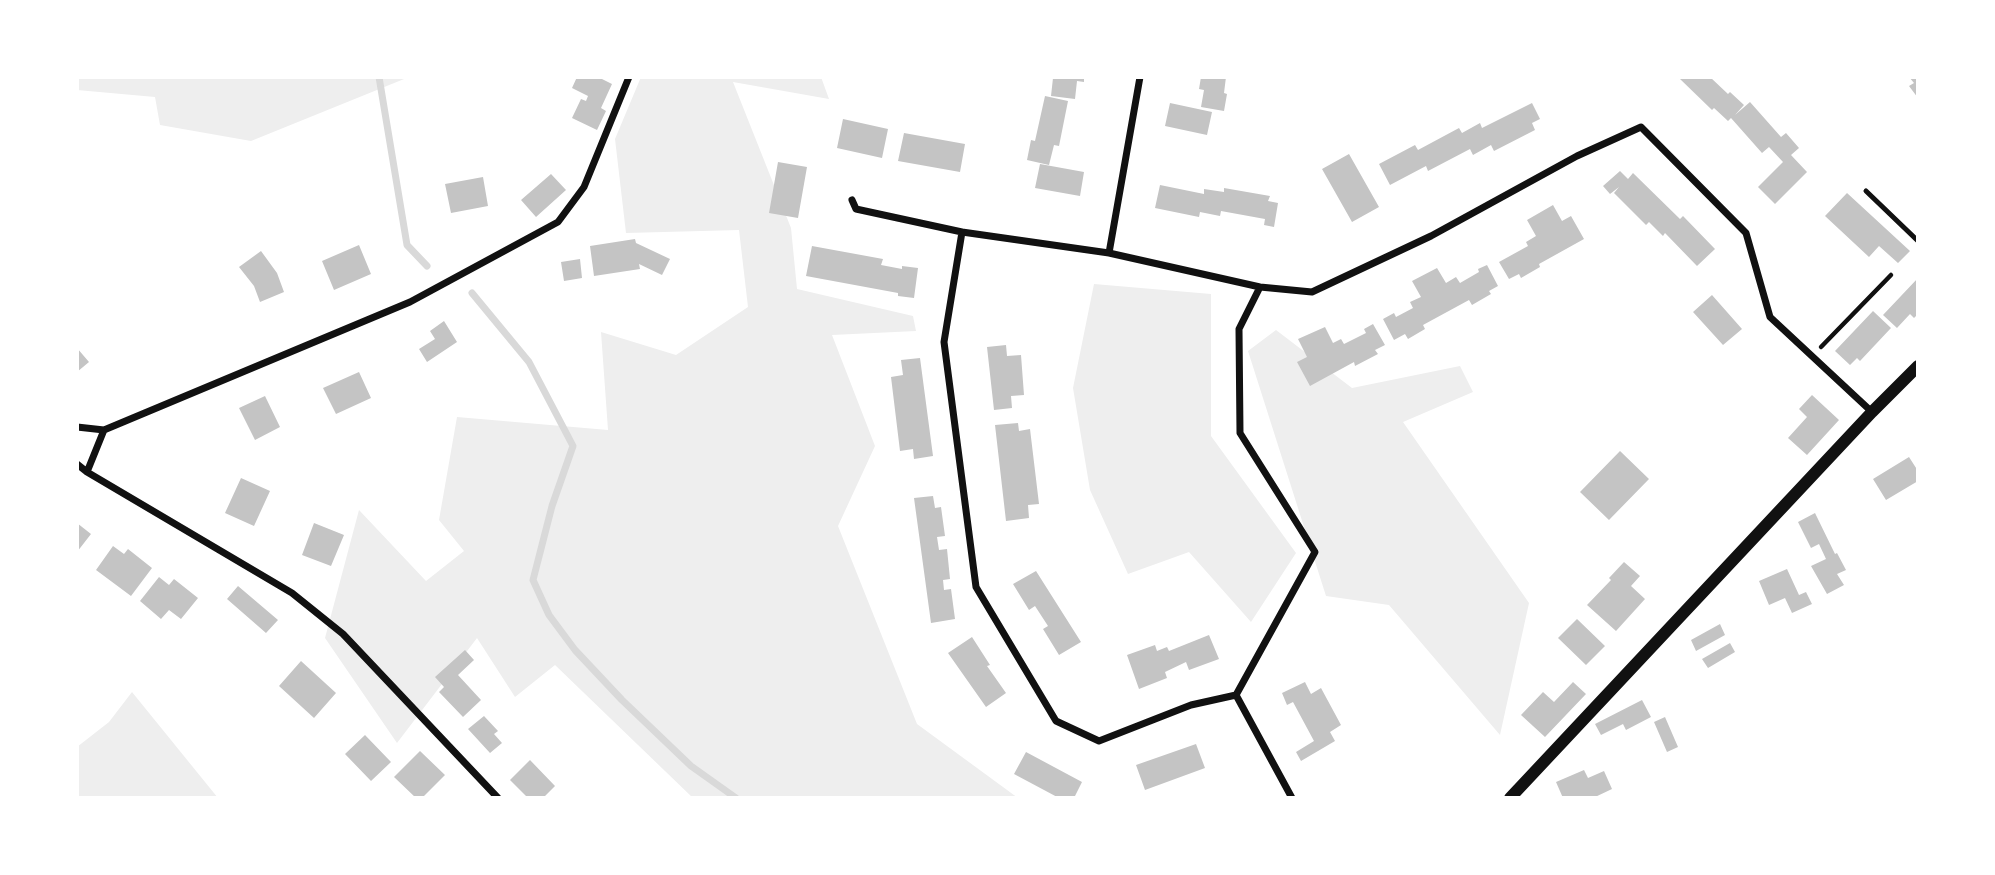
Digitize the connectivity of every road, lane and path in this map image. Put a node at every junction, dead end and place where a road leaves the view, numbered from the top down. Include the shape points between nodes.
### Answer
1 (629, 77) edge
2 (1140, 77) edge
3 (1866, 191) dead end
4 (852, 200) dead end
5 (962, 232) junction
6 (1918, 241) edge
7 (1109, 253) junction
8 (1891, 275) dead end
9 (1260, 287) junction
10 (1812, 356) junction
11 (1918, 366) edge
12 (1872, 412) junction
13 (77, 427) edge
14 (104, 430) junction
15 (77, 464) edge
16 (87, 472) junction
17 (1236, 695) junction
18 (498, 798) edge
19 (1292, 798) edge
20 (1510, 798) edge

1 - 14 street via 584,187 558,222 410,302
2 - 7 street
3 - 6 lane
4 - 5 street via 856,209
5 - 7 street
5 - 17 street via 944,342 976,587 1056,721 1099,741 1191,705
7 - 9 street
8 - 10 path
9 - 10 street via 1312,292 1641,127 1746,233 1770,317
9 - 17 street via 1239,329 1240,433 1315,552
10 - 12 street
11 - 12 street
12 - 20 street
13 - 14 street
14 - 16 street
15 - 16 street
16 - 18 street via 292,593 343,634
17 - 19 street

